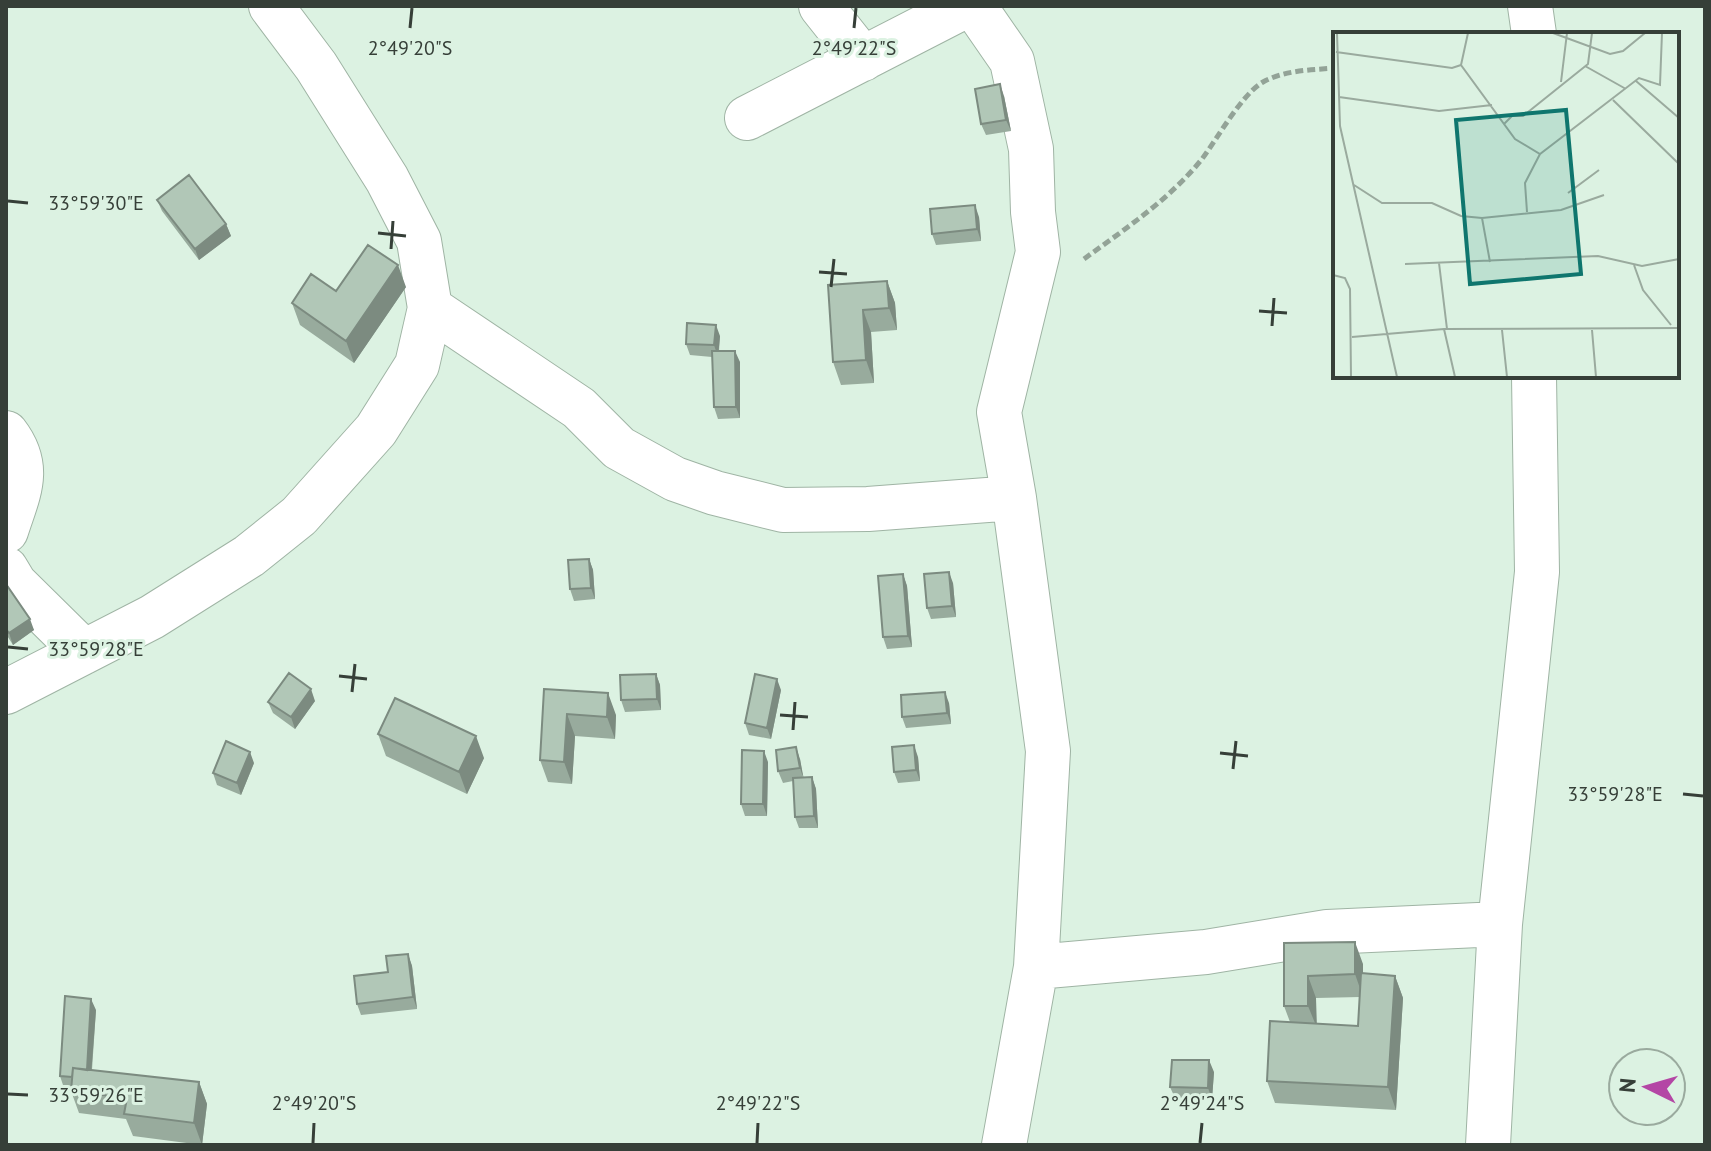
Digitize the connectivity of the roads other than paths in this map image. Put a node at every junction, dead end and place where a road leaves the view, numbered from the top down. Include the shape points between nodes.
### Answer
1 (271, 6) edge
2 (821, 6) edge
3 (965, 6) edge
4 (974, 6) edge
5 (1530, 6) edge
6 (1534, 32) edge
7 (863, 59) junction
8 (747, 118) dead end
9 (430, 308) junction
10 (1534, 378) edge
11 (6, 433) edge
12 (1014, 498) junction
13 (6, 531) edge
14 (6, 569) edge
15 (84, 652) junction
16 (6, 692) edge
17 (1500, 924) junction
18 (1036, 967) junction
19 (1004, 1145) edge
20 (1488, 1145) edge

1 - 9 street via 387,179 419,241
2 - 7 street
3 - 7 street
4 - 12 street via 1012,61 1031,149 1038,252 999,412
5 - 6 street
7 - 8 street
9 - 12 street via 579,408 619,448 675,479 715,493 783,510
9 - 15 street via 417,365 376,430 299,516 249,556
10 - 17 street via 1537,572
11 - 13 street via 17,447 22,472
12 - 18 street via 1048,751
14 - 15 street
15 - 16 street
17 - 18 street via 1327,932 1206,952
17 - 20 street
18 - 19 street

